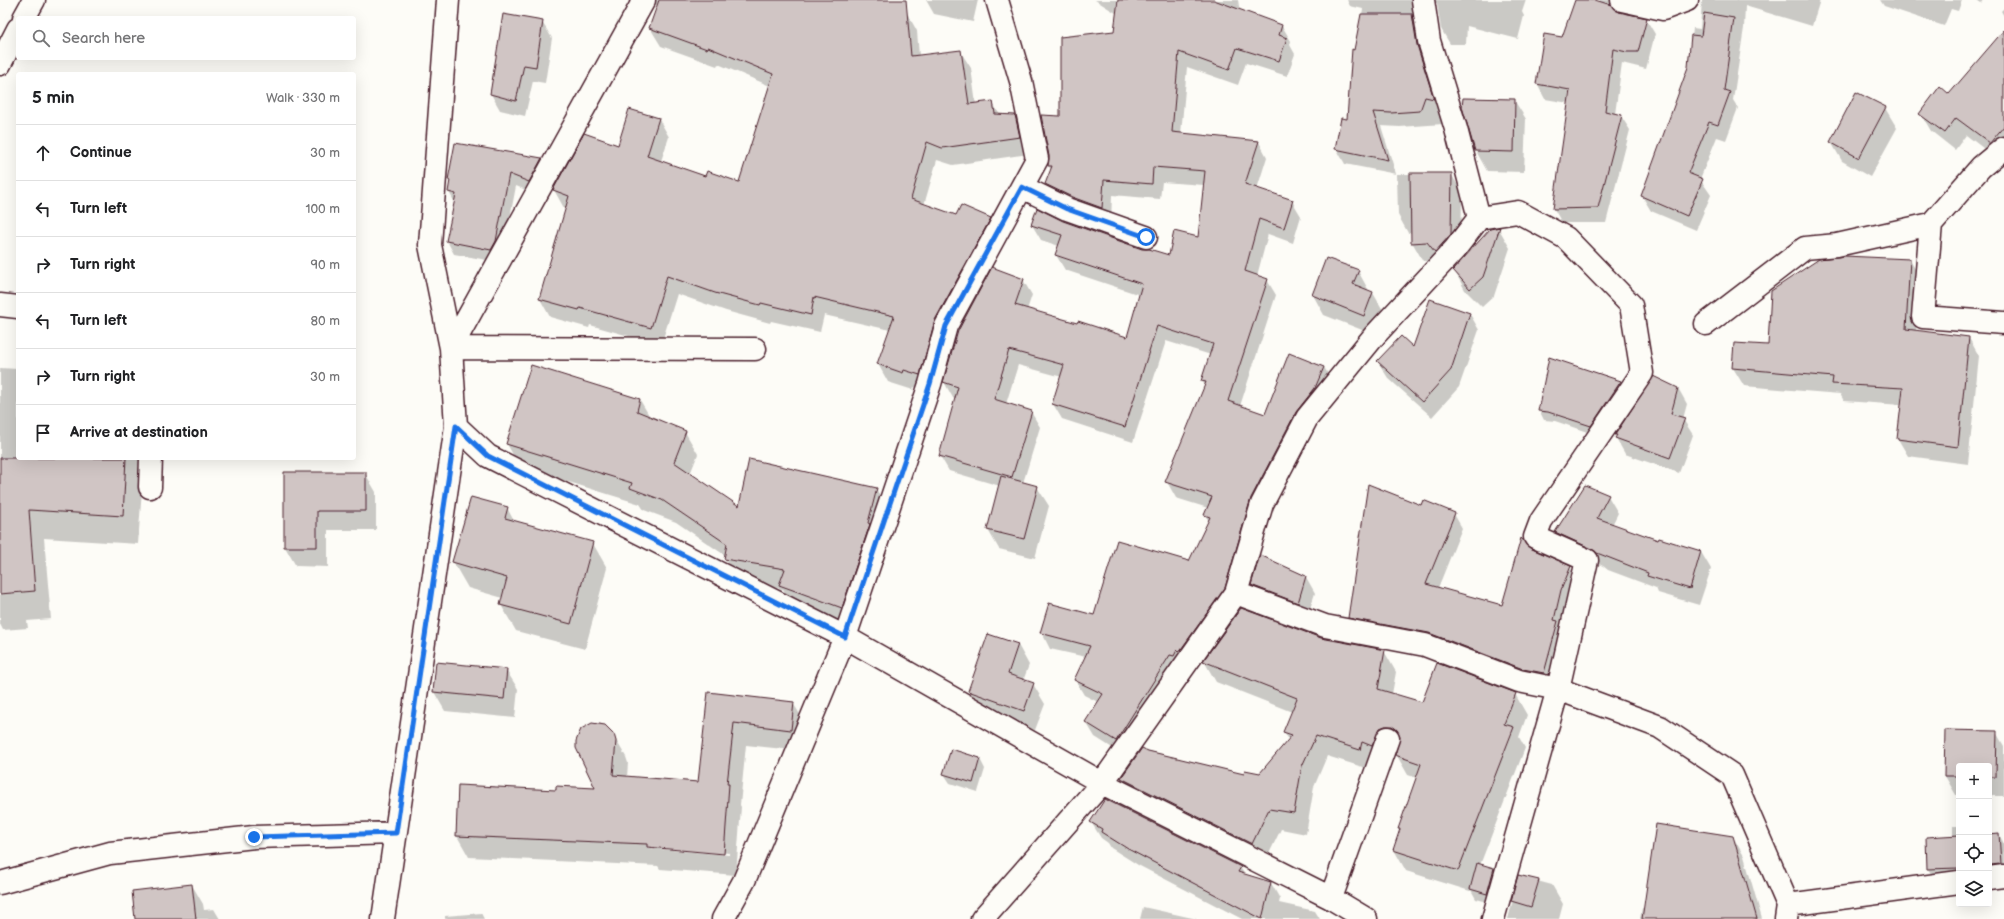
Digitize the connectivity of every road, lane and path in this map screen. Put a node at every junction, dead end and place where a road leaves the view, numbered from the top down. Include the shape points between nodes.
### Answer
1 (34, 0) edge
2 (448, 0) edge
3 (644, 0) edge
4 (997, 0) edge
5 (1423, 0) edge
6 (1622, 0) edge
7 (1687, 0) edge
8 (25, 16) edge
9 (16, 33) edge
10 (0, 64) edge
11 (2004, 148) edge
12 (1022, 187) junction
13 (1479, 218) junction
14 (1932, 224) junction
15 (1146, 237) dead end
16 (0, 305) edge
17 (16, 307) edge
18 (2004, 323) edge
19 (1706, 324) dead end
20 (450, 348) junction
21 (755, 349) dead end
22 (456, 426) junction
23 (151, 460) edge
24 (150, 487) dead end
25 (1236, 593) junction
26 (845, 637) junction
27 (1558, 689) junction
28 (1388, 738) dead end
29 (1102, 782) junction
30 (396, 833) junction
31 (2004, 876) edge
32 (1992, 878) edge
33 (0, 883) edge
34 (1956, 883) edge
35 (1331, 898) junction
36 (1787, 912) edge
37 (383, 919) edge
38 (723, 919) edge
39 (982, 919) edge
40 (1366, 919) edge
41 (1493, 919) edge

1 - 8 street
2 - 20 street via 430,245
3 - 20 street
4 - 12 street via 1021,81 1037,159
5 - 13 street via 1429,41 1456,129
6 - 7 street via 1663,9
9 - 10 street
11 - 14 street via 1981,167
12 - 15 street via 1067,209
12 - 26 street via 946,326 930,384
13 - 25 street via 1455,249 1375,335 1307,418 1262,504
13 - 27 street via 1518,212 1566,238 1631,305 1642,373 1541,521 1535,537 1587,560
14 - 18 street via 1923,317
14 - 19 street via 1837,245 1805,248
16 - 17 street
20 - 21 street
20 - 22 street
22 - 26 street via 488,456
22 - 30 street
23 - 24 street
25 - 27 street via 1325,626 1425,645 1519,682
25 - 29 street
26 - 29 street
26 - 38 street via 744,881
27 - 36 street via 1660,727 1732,775
27 - 41 street
28 - 35 street
29 - 35 street
29 - 39 street
30 - 33 street via 254,837 110,853
30 - 37 street
31 - 32 street
34 - 36 street
35 - 40 street

